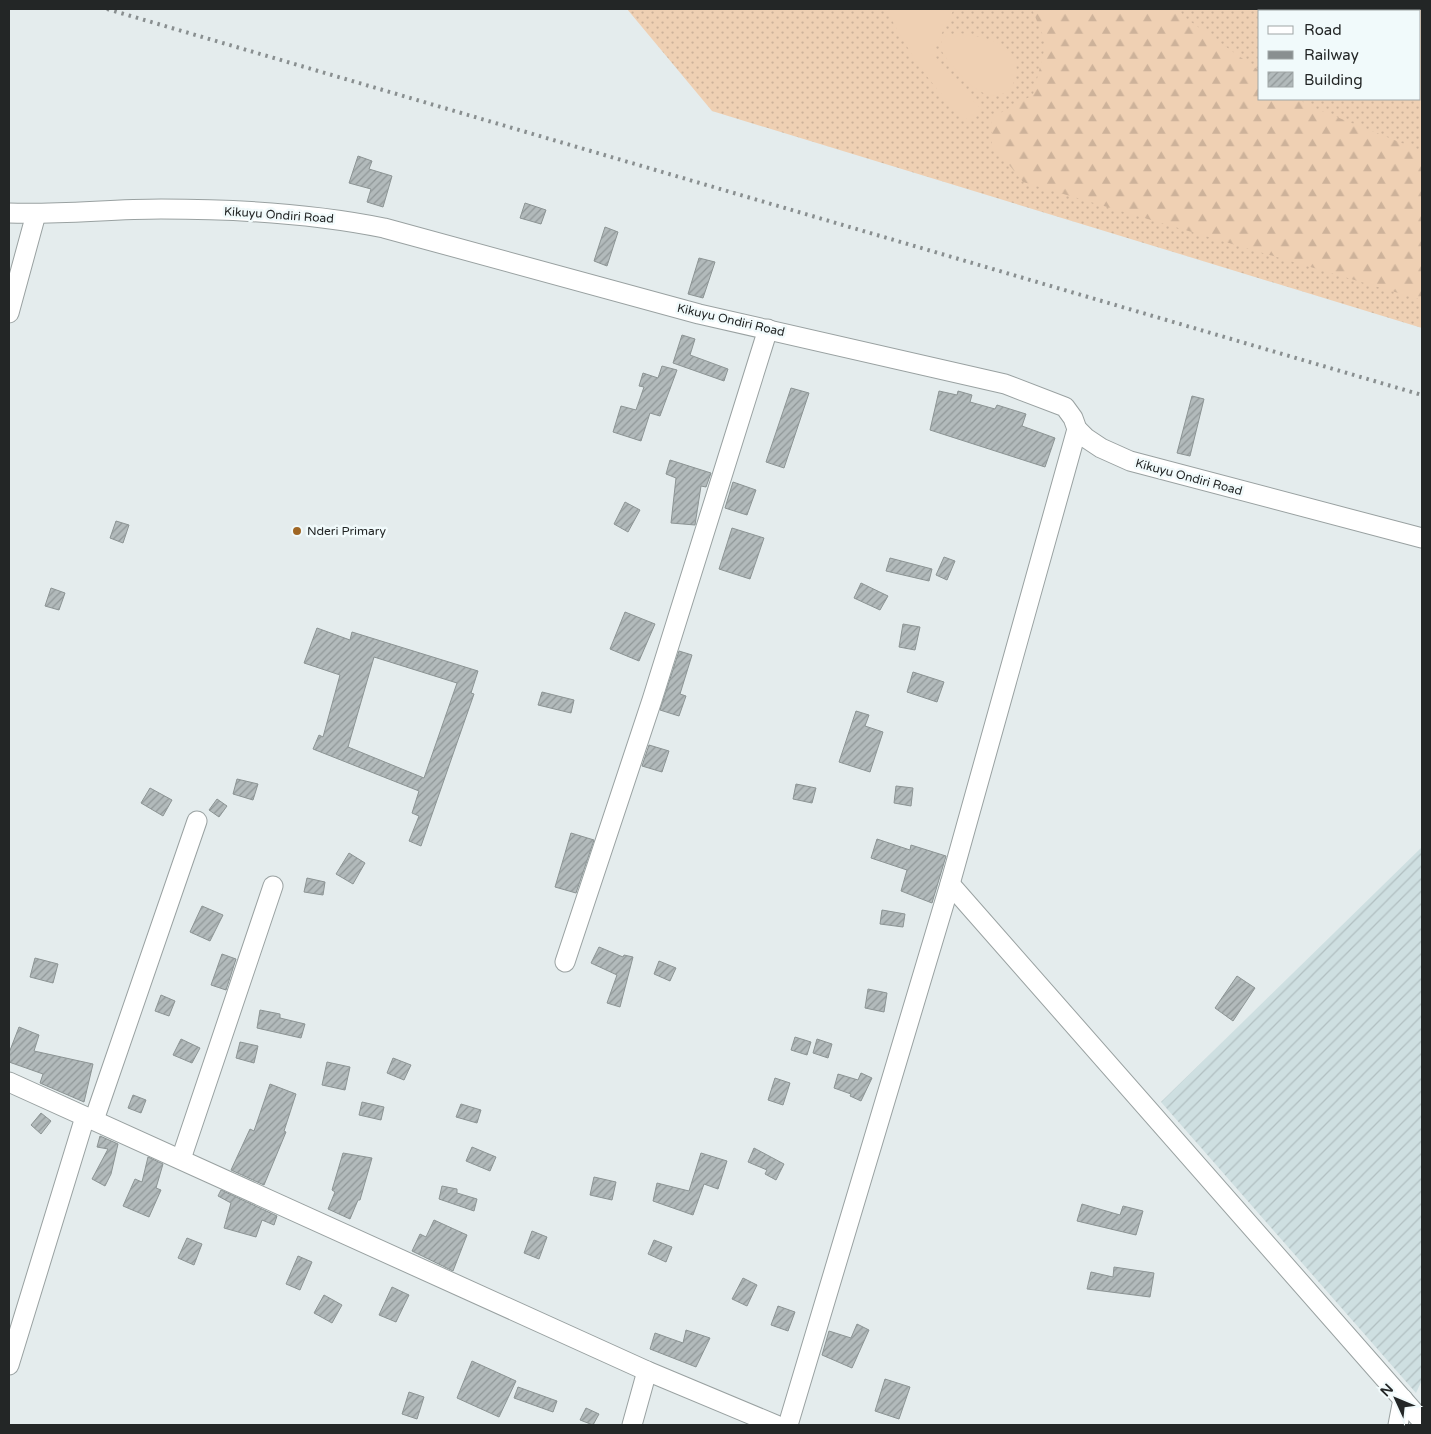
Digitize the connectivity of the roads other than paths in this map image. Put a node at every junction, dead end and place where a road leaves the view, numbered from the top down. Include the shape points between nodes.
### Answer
1 (9, 213) edge
2 (36, 214) junction
3 (12, 288) edge
4 (9, 313) edge
5 (768, 329) junction
6 (1077, 429) junction
7 (1422, 538) edge
8 (197, 821) dead end
9 (950, 884) junction
10 (273, 886) dead end
11 (565, 962) dead end
12 (9, 1082) edge
13 (89, 1118) junction
14 (181, 1159) junction
15 (9, 1365) edge
16 (647, 1371) junction
17 (1403, 1399) junction
18 (1422, 1421) edge
19 (632, 1425) edge
20 (776, 1425) edge
21 (788, 1425) edge
22 (1398, 1425) edge

1 - 2 street, Kikuyu Ondiri Road
2 - 3 street
2 - 5 street, Kikuyu Ondiri Road via 160,209 285,213 340,219 384,228 698,314
3 - 4 street
5 - 6 street, Kikuyu Ondiri Road via 1005,384 1065,407
5 - 11 street via 652,700
6 - 7 street, Kikuyu Ondiri Road via 1100,448 1146,466
6 - 9 street
8 - 13 street
9 - 17 street
9 - 21 street
10 - 14 street
12 - 13 street
13 - 14 street
13 - 15 street
14 - 16 street
16 - 19 street
16 - 20 street
17 - 18 street
17 - 22 street

